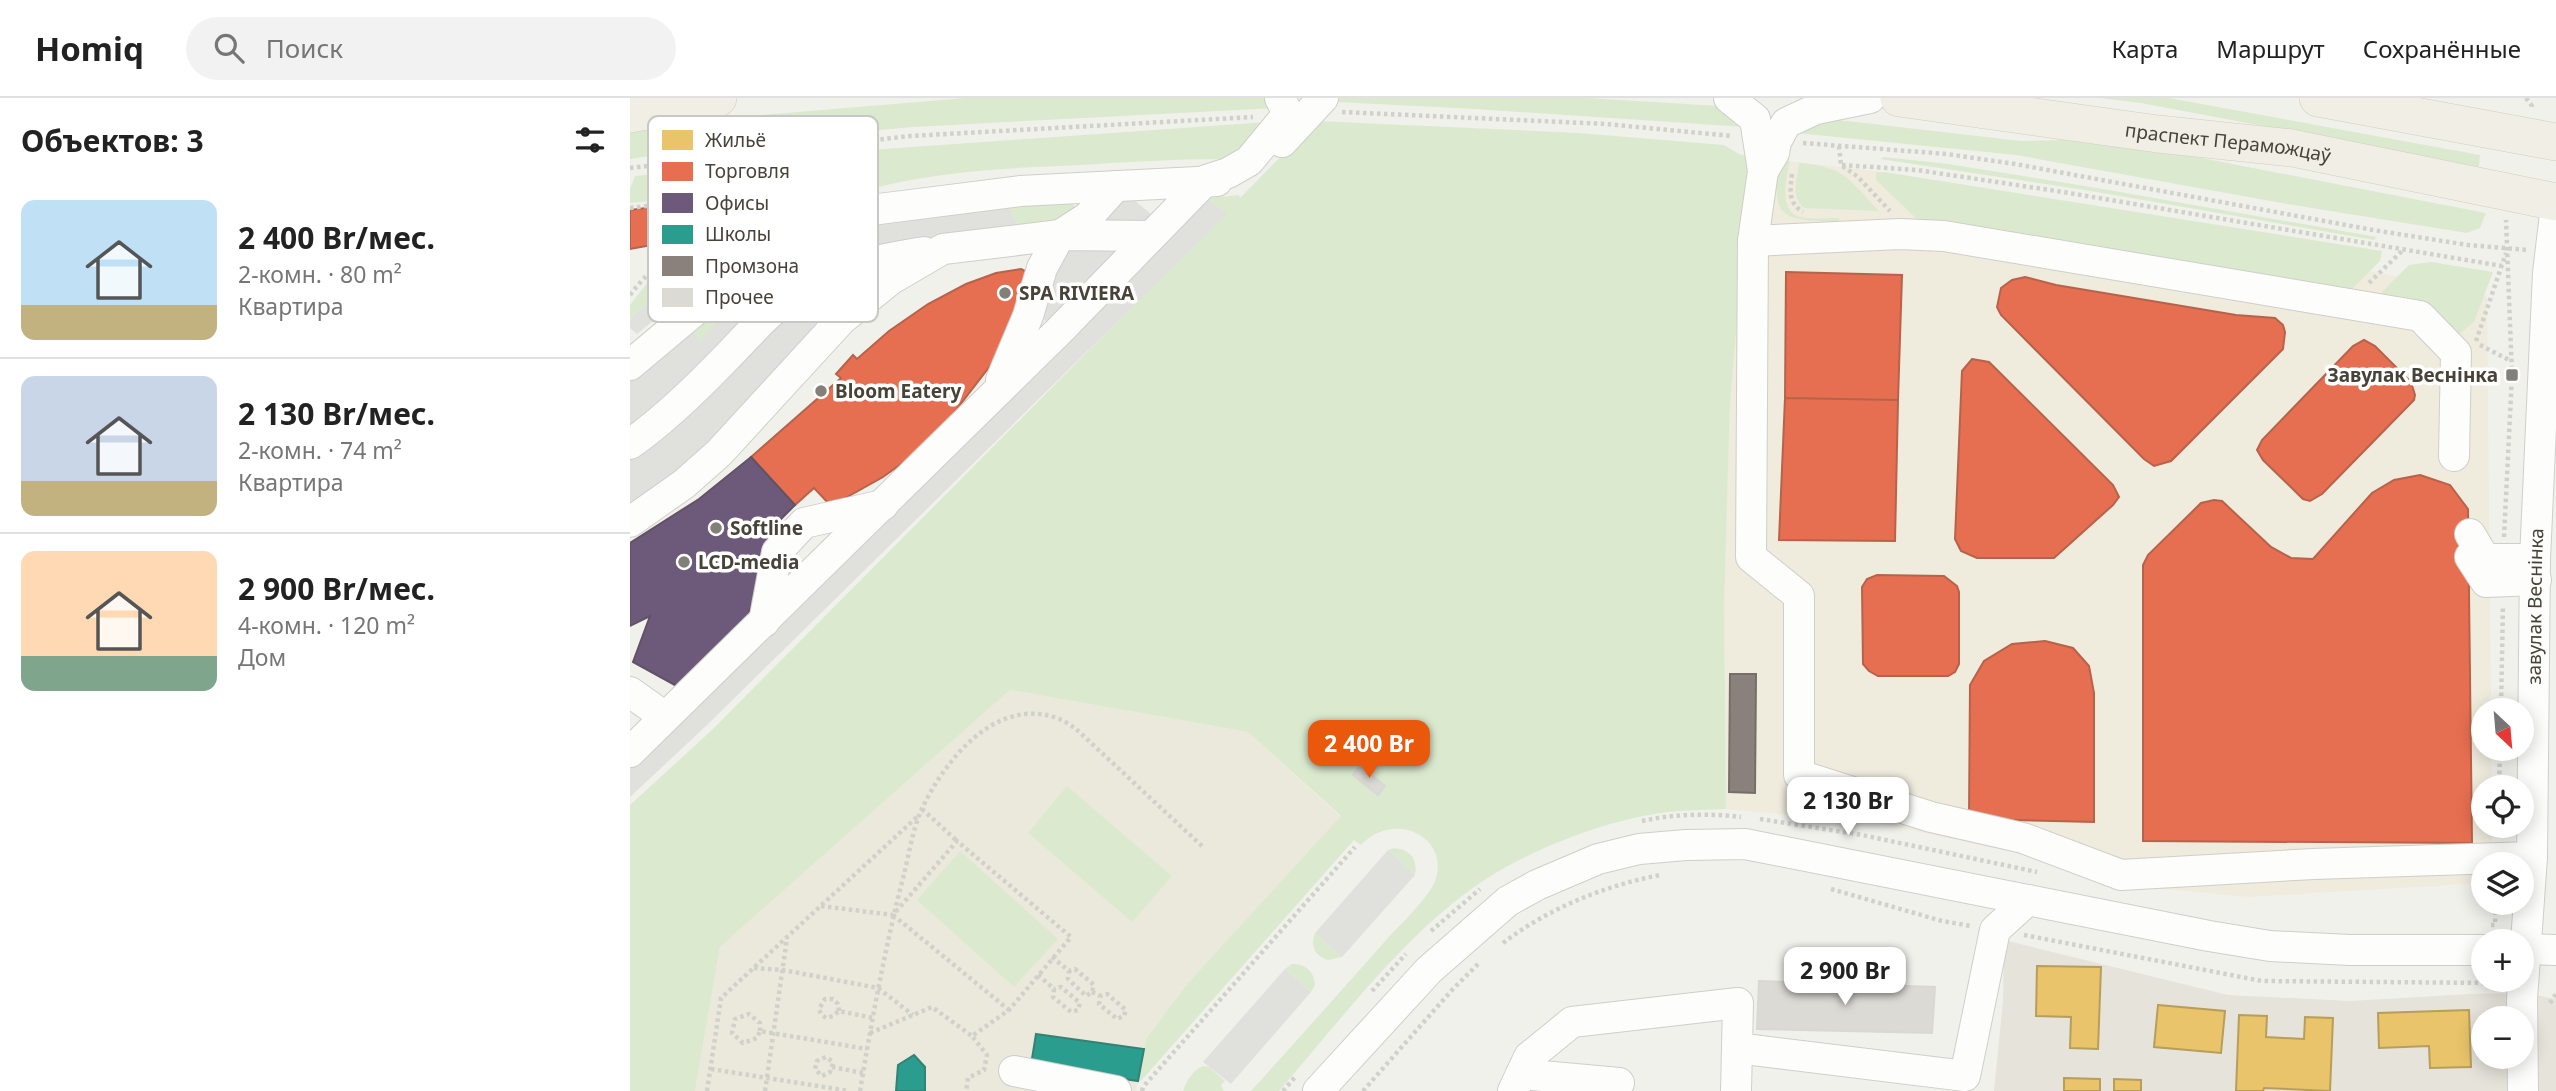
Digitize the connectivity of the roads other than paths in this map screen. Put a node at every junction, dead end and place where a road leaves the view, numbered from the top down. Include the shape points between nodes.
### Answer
1 (718, 98) edge
2 (1729, 98) edge
3 (1870, 98) edge
4 (1899, 98) edge
5 (2318, 98) edge
6 (1331, 105) edge
7 (1271, 107) edge
8 (630, 114) edge
9 (2556, 142) edge
10 (1763, 171) junction
11 (1206, 180) junction
12 (1116, 186) junction
13 (2556, 204) edge
14 (878, 209) edge
15 (1060, 235) junction
16 (1151, 236) junction
17 (1753, 241) junction
18 (943, 249) junction
19 (878, 260) edge
20 (878, 289) edge
21 (681, 322) edge
22 (762, 322) edge
23 (839, 322) edge
24 (630, 365) edge
25 (996, 393) junction
26 (630, 444) edge
27 (2454, 456) dead end
28 (883, 505) junction
29 (630, 522) edge
30 (2470, 545) dead end
31 (2535, 576) junction
32 (2556, 611) edge
33 (764, 622) junction
34 (630, 692) edge
35 (666, 717) junction
36 (630, 752) edge
37 (2532, 852) edge
38 (2471, 859) edge
39 (2034, 887) junction
40 (2471, 939) edge
41 (2534, 949) edge
42 (2556, 950) edge
43 (2522, 992) edge
44 (1737, 1048) junction
45 (1014, 1070) dead end
46 (1309, 1081) edge
47 (1517, 1082) edge
48 (1619, 1083) dead end
49 (1116, 1091) edge
50 (1735, 1091) edge
51 (2523, 1091) edge

1 - 8 main road
2 - 10 street via 1755,119
3 - 10 street via 1816,109 1786,123
4 - 13 main road, праспект Пераможцаў via 2292,148
5 - 9 main road
6 - 11 street via 1307,113 1256,170 1233,183
7 - 11 street via 1288,114 1249,161
10 - 17 street
11 - 12 street
11 - 16 street
12 - 14 street via 1020,191
12 - 15 street via 1088,217
13 - 31 street, завулак Веснінка
15 - 16 street
15 - 18 street
15 - 25 street via 1042,268
16 - 25 street
17 - 27 street via 1944,236 2420,316 2456,353
17 - 38 street via 1751,557 1799,596 1799,775 1931,817 2023,838 2121,876
18 - 19 street
18 - 20 street
21 - 24 street
22 - 26 street via 680,405
23 - 29 street via 719,453
25 - 28 street
28 - 33 street
28 - 33 street via 804,523 777,552
30 - 31 street via 2503,570
31 - 32 street
31 - 37 street, завулак Веснінка
33 - 35 street
34 - 35 street
35 - 36 street
39 - 40 street via 2270,946 2350,950
39 - 44 street via 1996,930 1965,1076
39 - 46 street via 1745,844 1651,848 1598,859 1508,901
41 - 42 street
43 - 51 street, завулак Веснінка
44 - 47 street via 1738,1003 1572,1022 1529,1057
44 - 50 street
45 - 49 street
47 - 48 street

